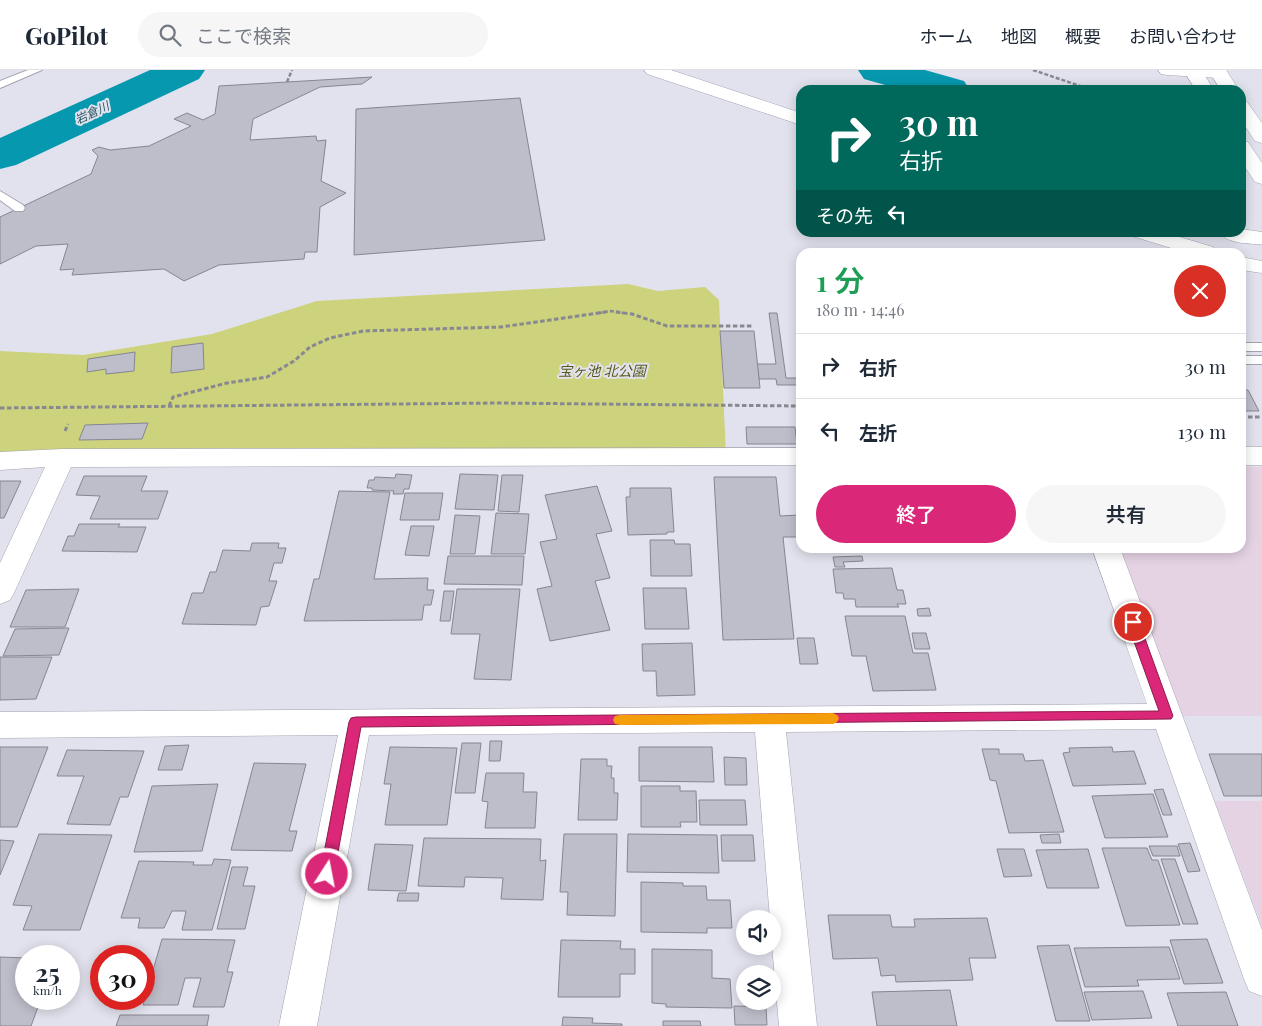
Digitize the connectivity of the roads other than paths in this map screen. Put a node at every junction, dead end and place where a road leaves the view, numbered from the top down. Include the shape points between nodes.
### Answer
1 (37, 70) edge
2 (653, 70) edge
3 (1167, 70) edge
4 (1193, 71) edge
5 (1218, 72) edge
6 (745, 82) dead end
7 (0, 85) edge
8 (1202, 85) edge
9 (1227, 85) edge
10 (796, 99) edge
11 (1246, 113) edge
12 (796, 117) edge
13 (1262, 137) edge
14 (1246, 153) edge
15 (1262, 177) edge
16 (0, 195) edge
17 (19, 208) dead end
18 (1156, 237) edge
19 (1245, 237) edge
20 (1262, 238) edge
21 (1193, 248) edge
22 (1246, 264) edge
23 (1262, 267) edge
24 (1246, 337) edge
25 (1262, 337) edge
26 (1246, 347) edge
27 (1262, 347) edge
28 (1246, 360) edge
29 (1262, 360) edge
30 (796, 456) edge
31 (1246, 456) edge
32 (1262, 456) edge
33 (62, 458) junction
34 (0, 460) edge
35 (1108, 553) edge
36 (0, 593) edge
37 (1167, 716) junction
38 (769, 719) junction
39 (356, 722) junction
40 (0, 725) edge
41 (1262, 979) edge
42 (298, 1026) edge
43 (798, 1026) edge

1 - 7 lane
2 - 12 street
3 - 4 street
4 - 5 street
4 - 8 street
5 - 9 street
6 - 10 street
11 - 13 street
14 - 15 street
16 - 17 lane
18 - 21 street
19 - 20 street
22 - 23 street
24 - 25 lane
26 - 27 lane
28 - 29 lane
30 - 33 street
31 - 32 street
33 - 34 street
33 - 36 street
35 - 37 street
37 - 38 street
37 - 41 street
38 - 39 street
38 - 43 street
39 - 40 street
39 - 42 street

